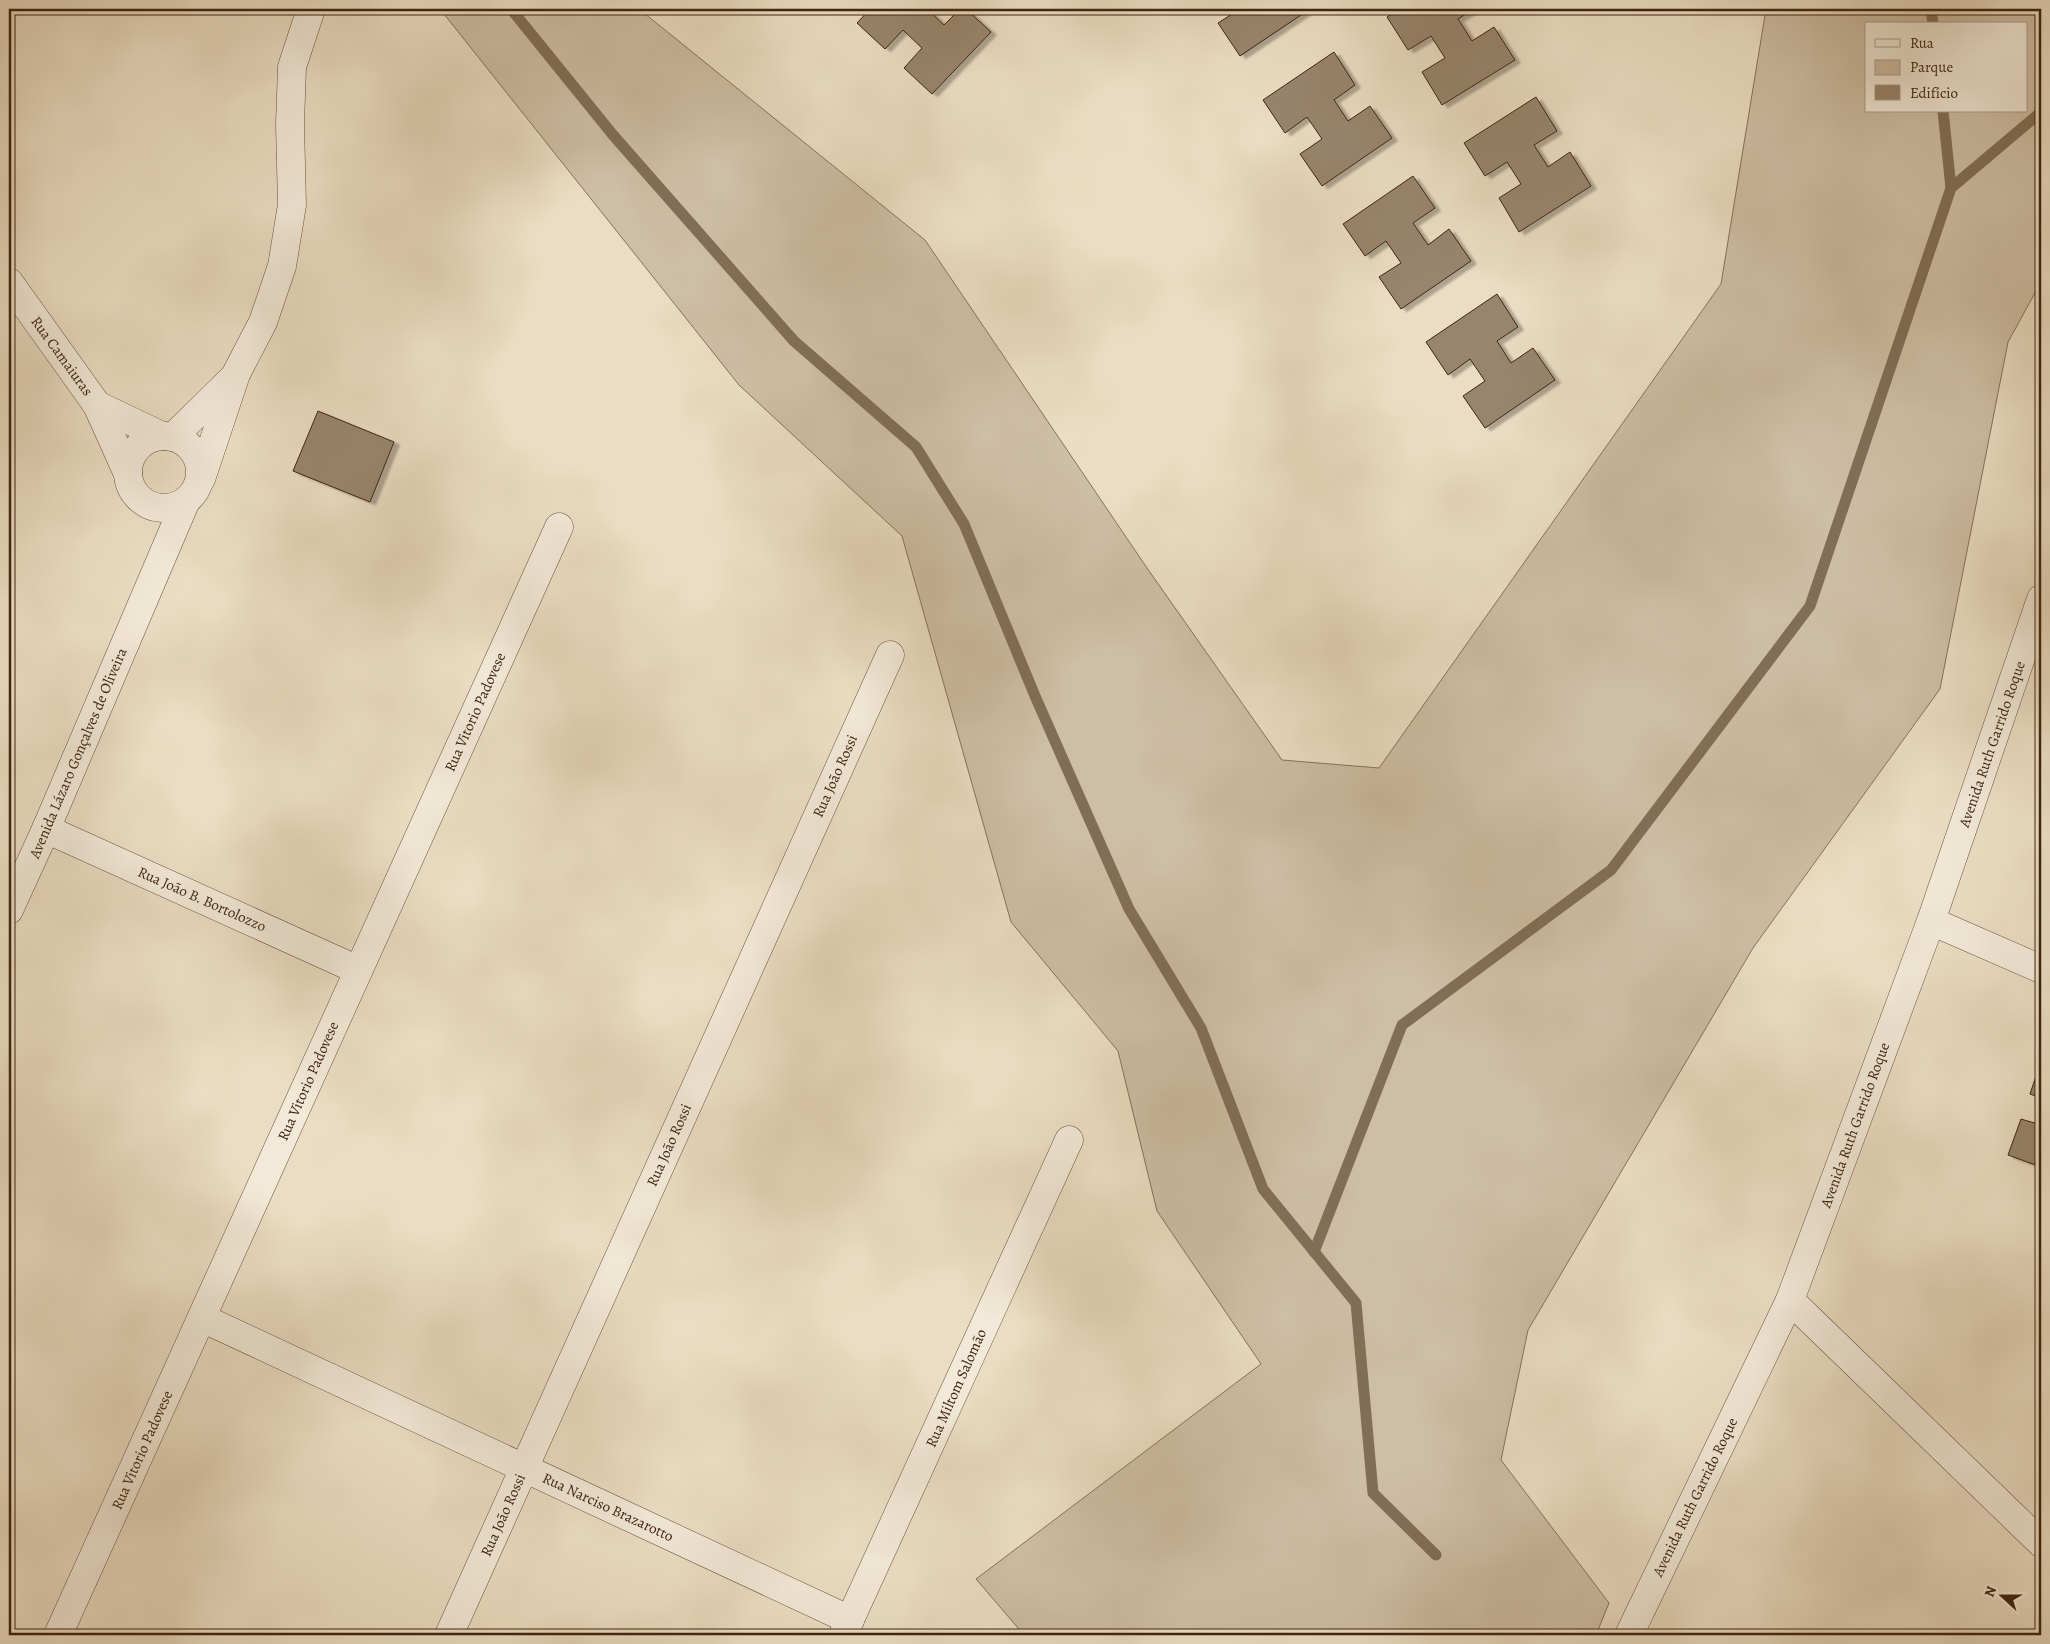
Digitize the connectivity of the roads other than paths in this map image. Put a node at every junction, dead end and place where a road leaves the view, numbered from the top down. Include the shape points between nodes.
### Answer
1 (311, 9) edge
2 (9, 282) edge
3 (236, 374) junction
4 (97, 405) junction
5 (168, 436) junction
6 (128, 474) junction
7 (201, 479) junction
8 (185, 503) junction
9 (155, 508) junction
10 (559, 527) dead end
11 (146, 595) junction
12 (2041, 599) edge
13 (890, 655) dead end
14 (46, 829) junction
15 (9, 910) edge
16 (1931, 921) junction
17 (2041, 969) edge
18 (358, 970) junction
19 (1069, 1140) dead end
20 (1790, 1300) junction
21 (202, 1318) junction
22 (524, 1468) junction
23 (2041, 1543) edge
24 (847, 1628) edge
25 (58, 1635) edge
26 (449, 1635) edge
27 (1629, 1635) edge

1 - 3 street via 292,67 292,205 282,266 263,322
2 - 4 street, Rua Camaiuras
3 - 5 street
3 - 7 street
4 - 5 street, Rua Camaiuras
4 - 6 street, Rua Camaiuras
5 - 6 street via 149,440 138,448 130,460
5 - 7 street via 185,442 195,452
6 - 9 street via 132,489 141,501
7 - 8 street
8 - 9 street via 171,508
8 - 11 street, Avenida Lázaro Gonçalves de Oliveira
9 - 11 street, Avenida Lázaro Gonçalves de Oliveira
10 - 18 street, Rua Vitorio Padovese
11 - 14 street, Avenida Lázaro Gonçalves de Oliveira
12 - 16 street, Avenida Ruth Garrido Roque
13 - 22 street, Rua João Rossi
14 - 15 street, Avenida Lázaro Gonçalves de Oliveira
14 - 18 street, Rua João B. Bortolozzo
16 - 17 street
16 - 20 street, Avenida Ruth Garrido Roque
18 - 21 street, Rua Vitorio Padovese
19 - 24 street, Rua Miltom Salomão
20 - 23 street
20 - 27 street, Avenida Ruth Garrido Roque
21 - 22 street, Rua Narciso Brazarotto
21 - 25 street, Rua Vitorio Padovese
22 - 24 street, Rua Narciso Brazarotto
22 - 26 street, Rua João Rossi

